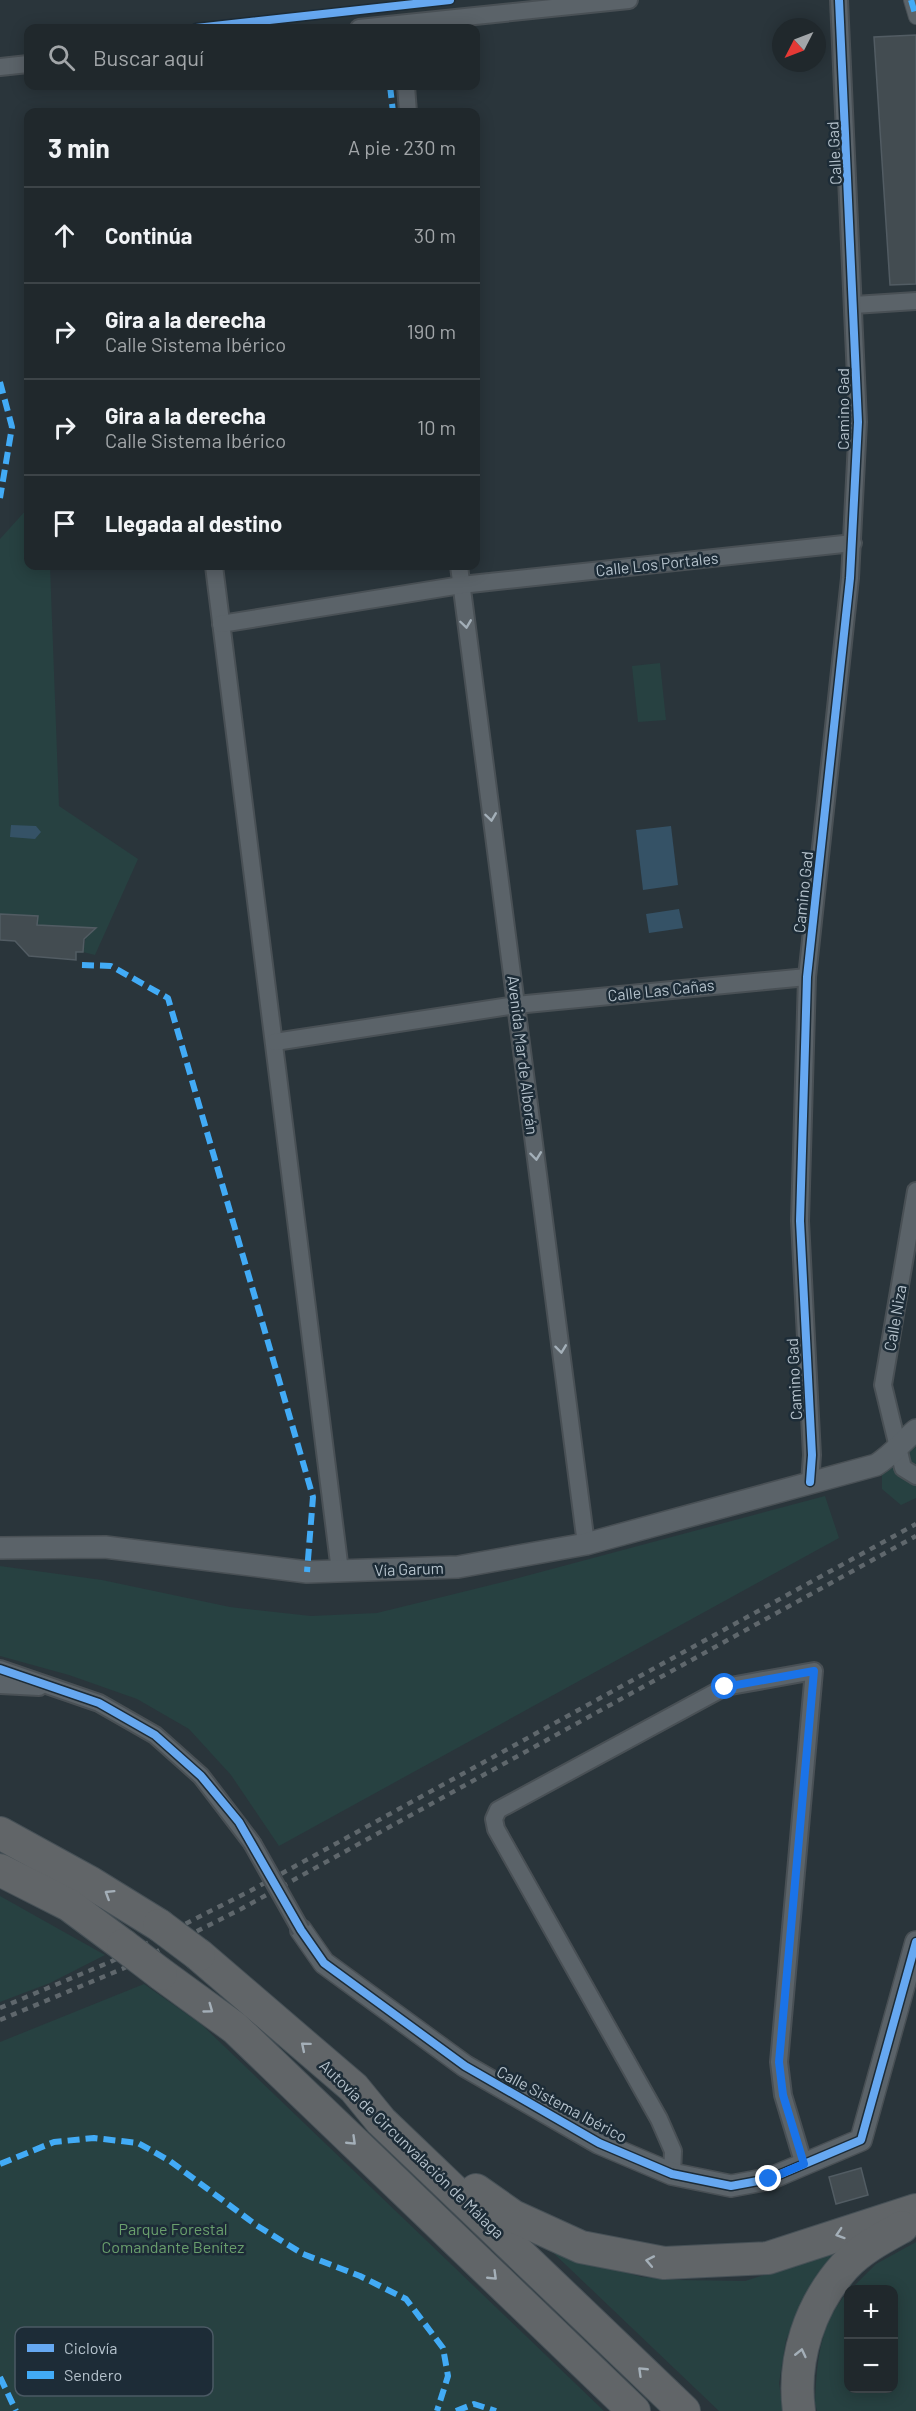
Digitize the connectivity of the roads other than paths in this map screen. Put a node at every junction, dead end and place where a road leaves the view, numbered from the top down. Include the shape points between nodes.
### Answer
1 (629, 0) edge
2 (839, 0) edge
3 (911, 0) edge
4 (916, 17) edge
5 (419, 24) edge
6 (24, 64) edge
7 (0, 67) edge
8 (406, 90) edge
9 (408, 108) edge
10 (916, 301) edge
11 (854, 305) junction
12 (853, 543) junction
13 (214, 570) edge
14 (459, 570) edge
15 (461, 585) junction
16 (221, 624) junction
17 (807, 977) junction
18 (516, 1005) junction
19 (275, 1042) junction
20 (916, 1191) edge
21 (916, 1430) edge
22 (899, 1444) junction
23 (916, 1476) edge
24 (810, 1482) junction
25 (586, 1544) junction
26 (0, 1548) edge
27 (340, 1571) junction
28 (0, 1669) edge
29 (0, 1686) edge
30 (54, 1688) junction
31 (0, 1833) edge
32 (0, 1870) edge
33 (301, 1930) joint
34 (916, 1942) edge
35 (354, 2088) junction
36 (804, 2164) junction
37 (672, 2174) junction
38 (916, 2210) edge
39 (916, 2222) edge
40 (634, 2411) edge
41 (684, 2411) edge
42 (799, 2411) edge

1 - 5 street
2 - 11 street, Calle Gad
3 - 4 street
6 - 7 street
8 - 9 street
10 - 11 street
11 - 12 street, Camino Gad via 858,422
12 - 15 street, Calle Los Portales
12 - 17 street, Camino Gad
13 - 16 street
14 - 15 street, Avenida Mar de Alborán
15 - 16 street, Calle Los Portales
15 -> 18 street, Avenida Mar de Alborán
16 - 19 street
17 - 18 street, Calle Las Cañas
17 - 24 street, Camino Gad via 800,1221 812,1455
18 - 19 street, Calle Las Cañas
18 -> 25 street, Avenida Mar de Alborán
19 - 27 street
20 - 22 street, Calle Niza via 883,1385
21 - 22 street, Vía Garum
22 - 23 street, Calle Niza via 903,1468
22 - 24 street, Vía Garum via 876,1465
24 - 25 street, Vía Garum
25 - 27 street, Vía Garum via 458,1567
26 - 27 street, Vía Garum via 105,1547 307,1572
28 - 30 street
29 - 30 street
30 - 33 street, bridge via 99,1703 154,1735 201,1776 252,1843
35 -> 31 highway, Autovía de Circunvalación de Málaga, bridge via 159,1925
32 -> 40 highway, bridge via 69,1905 236,2028
33 - 37 street, Calle Sistema Ibérico via 324,1963 355,1989 465,2066 599,2143
34 - 36 street, Calle Sistema Ibérico via 861,2140
38 -> 35 highway via 768,2258 664,2263 581,2247 513,2216 462,2180 396,2114
41 -> 35 highway, Autovía de Circunvalación de Málaga via 381,2121
36 - 37 street, Calle Sistema Ibérico via 769,2179 731,2186
36 - 37 street via 783,2095 779,2062 814,1671 725,1687 498,1810 494,1819 496,1830 659,2119 673,2151
42 -> 39 highway via 799,2358 809,2323 826,2291 846,2265 872,2243

